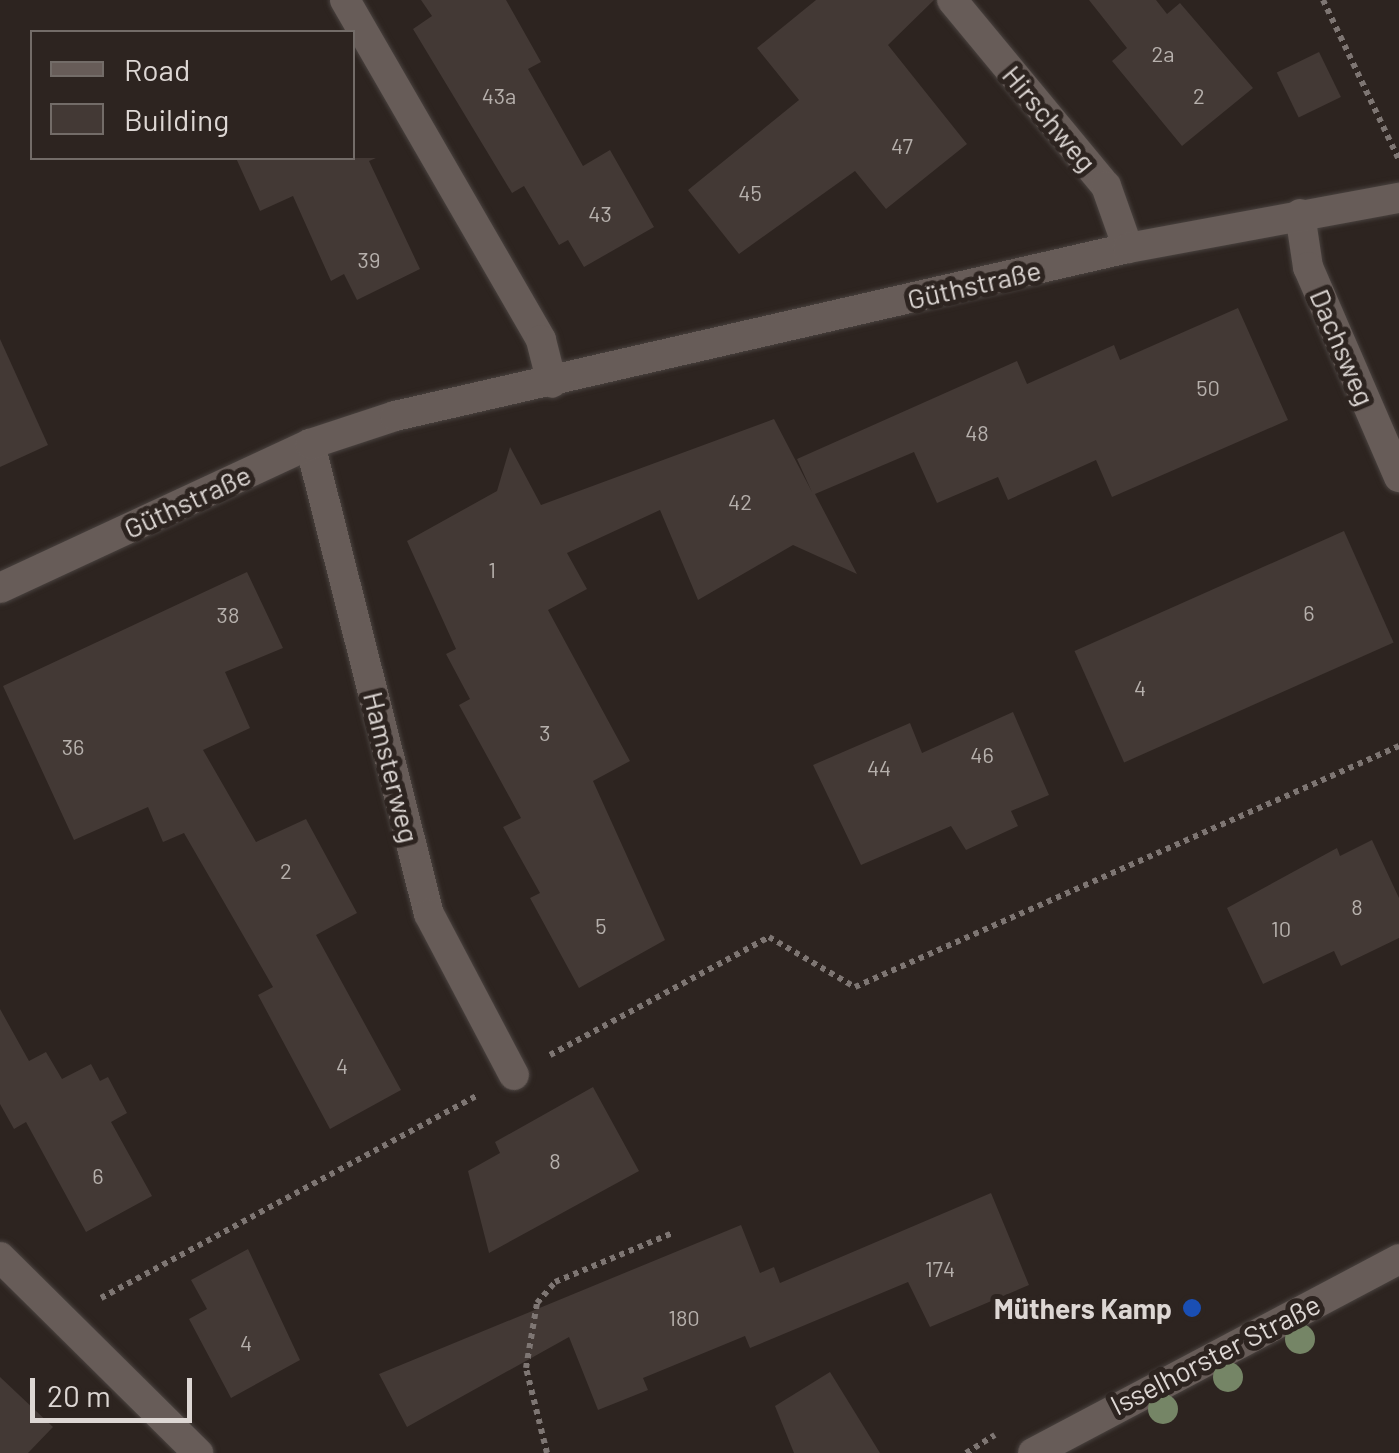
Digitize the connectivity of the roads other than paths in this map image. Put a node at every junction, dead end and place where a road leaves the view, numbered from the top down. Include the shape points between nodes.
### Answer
1 (345, 0) edge
2 (952, 0) edge
3 (1399, 198) edge
4 (1300, 214) junction
5 (1128, 248) junction
6 (552, 383) junction
7 (310, 444) junction
8 (1399, 477) edge
9 (0, 588) edge
10 (514, 1075) road end
11 (0, 1257) edge
12 (1399, 1258) edge
13 (198, 1453) edge
14 (1033, 1453) edge

1 - 6 street via 540,340
2 - 5 street, Hirschweg via 1106,186
3 - 4 street, Güthstraße
4 - 5 street, Güthstraße
4 - 8 street, Dachsweg via 1308,267
5 - 6 street, Güthstraße
6 - 7 street, Güthstraße
7 - 9 street, Güthstraße
7 - 10 street, Hamsterweg via 429,914
11 - 13 street
12 - 14 street, Isselhorster Straße

